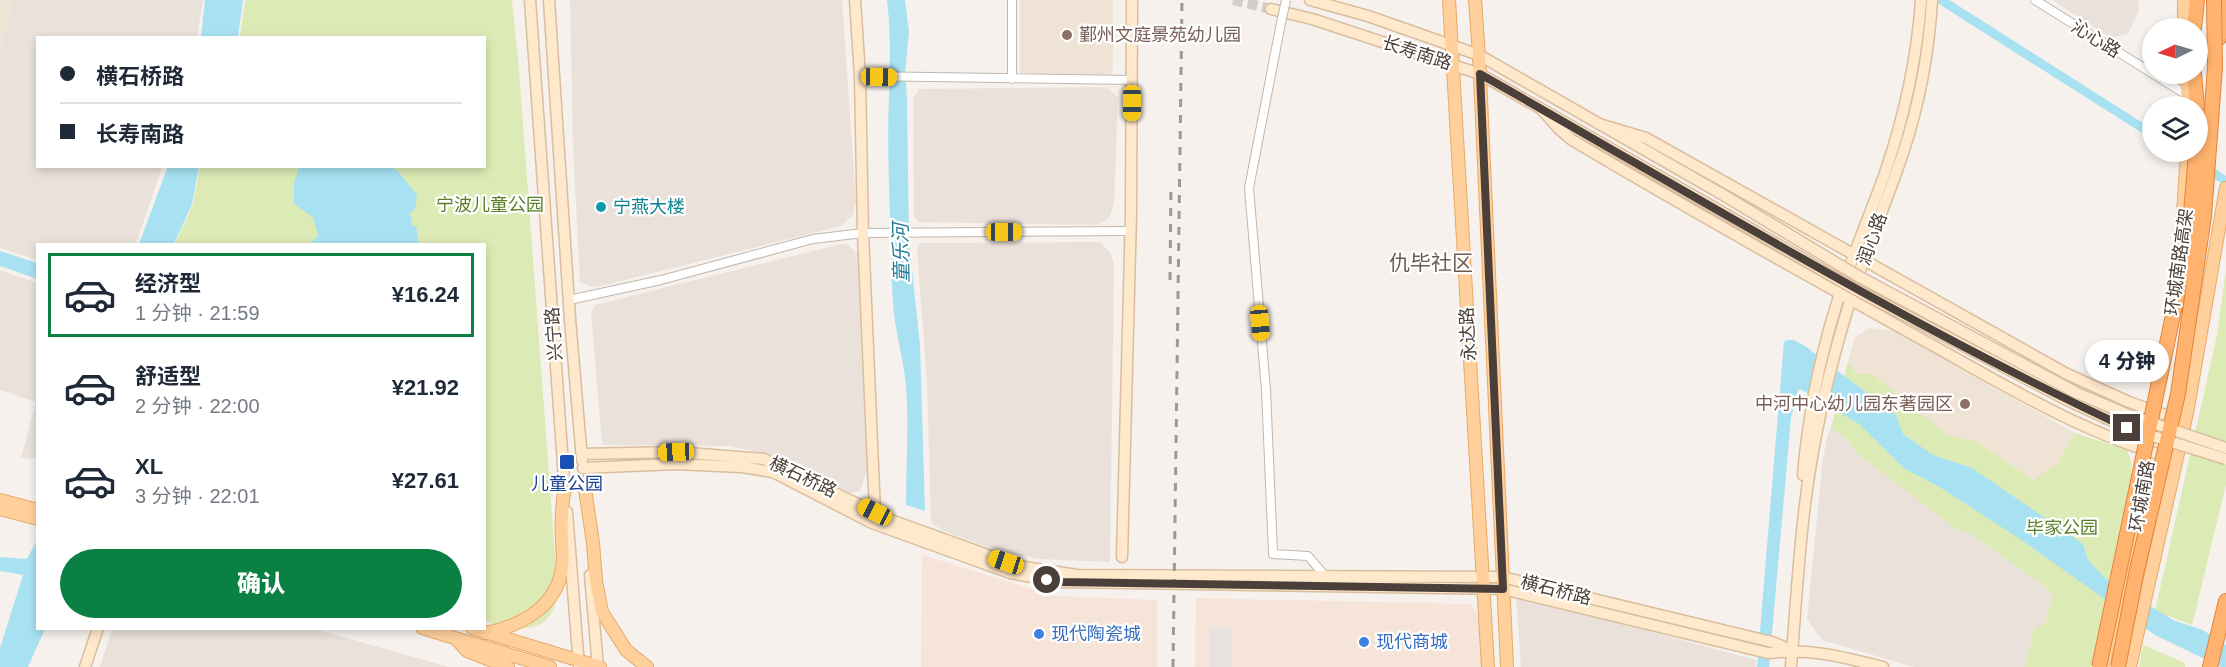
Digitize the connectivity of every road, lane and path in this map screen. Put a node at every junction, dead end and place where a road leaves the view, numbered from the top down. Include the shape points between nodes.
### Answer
1 (530, 0) edge
2 (549, 0) edge
3 (855, 0) edge
4 (1012, 0) edge
5 (1132, 0) edge
6 (1286, 0) edge
7 (1310, 0) edge
8 (1449, 0) edge
9 (1475, 0) edge
10 (1922, 0) edge
11 (1932, 0) edge
12 (2035, 0) edge
13 (2184, 0) edge
14 (2191, 0) edge
15 (2197, 0) edge
16 (2214, 0) edge
17 (2224, 0) edge
18 (1271, 9) tunnel mouth
19 (2184, 18) edge
20 (2192, 18) edge
21 (2194, 18) edge
22 (1452, 46) junction
23 (1479, 55) junction
24 (1454, 65) junction
25 (2215, 67) junction
26 (1480, 74) junction
27 (860, 76) junction
28 (1012, 79) junction
29 (1132, 80) junction
30 (2179, 96) edge
31 (1542, 110) junction
32 (1599, 124) junction
33 (2186, 162) edge
34 (2195, 162) edge
35 (2226, 188) edge
36 (1131, 231) junction
37 (863, 232) junction
38 (1864, 259) junction
39 (1850, 299) junction
40 (569, 300) junction
41 (2157, 412) junction
42 (2185, 422) junction
43 (2226, 448) edge
44 (2150, 452) junction
45 (582, 454) junction
46 (2176, 459) junction
47 (2226, 459) edge
48 (583, 468) junction
49 (584, 482) junction
50 (565, 485) junction
51 (0, 500) edge
52 (0, 508) edge
53 (13, 508) junction
54 (36, 510) edge
55 (875, 512) junction
56 (1803, 514) junction
57 (36, 518) edge
58 (1122, 557) dead end
59 (1326, 577) junction
60 (1482, 582) junction
61 (1503, 583) junction
62 (2224, 607) edge
63 (97, 630) edge
64 (429, 630) edge
65 (478, 630) edge
66 (486, 633) junction
67 (455, 638) junction
68 (1792, 650) junction
69 (578, 664) edge
70 (85, 667) edge
71 (508, 667) edge
72 (550, 667) edge
73 (598, 667) edge
74 (647, 667) edge
75 (1488, 667) edge
76 (1507, 667) edge
77 (1791, 667) edge
78 (1883, 667) edge
79 (2099, 667) edge
80 (2107, 667) edge
81 (2118, 667) edge
82 (2130, 667) edge
83 (2210, 667) edge

1 - 50 main road, 兴宁路
2 - 40 main road, 兴宁路
3 - 27 main road
4 - 28 street
5 - 29 main road
6 - 59 street, bridge via 1249,188 1266,390 1272,554 1308,556
7 - 22 main road, 长寿南路
8 - 22 main road, 永达路
9 - 23 main road, 永达路
10 - 56 main road, 润心路 via 1902,120 1836,305 1819,369 1807,433
11 - 38 main road, 润心路 via 1925,64 1912,122
12 - 30 street, 沁心路
13 - 19 main road
14 - 20 highway
15 - 21 highway
16 - 25 highway, 环城南路高架, bridge
17 - 25 highway, bridge
18 - 24 main road, 长寿南路
22 - 23 main road, 长寿南路
22 - 24 main road, 永达路
23 - 26 main road, 永达路
23 - 32 main road, 长寿南路
24 - 26 main road, 长寿南路
24 - 60 main road, 永达路
25 - 81 highway, 环城南路高架, bridge via 2204,216 2178,394
26 - 31 main road, 长寿南路
26 - 61 main road, 永达路
27 - 28 street
27 - 37 main road
28 - 29 street
29 - 36 main road
31 - 39 main road via 1572,140
31 - 47 main road, 长寿南路, bridge via 1853,288 2065,399 2127,428
32 - 38 main road via 1646,138
32 - 43 main road, 长寿南路, bridge via 1858,276 2077,393
33 - 41 main road, 环城南路 via 2177,312
34 - 79 highway, 环城南路高架, bridge via 2189,239
35 - 42 main road, 环城南路
36 - 37 street
36 - 58 main road
37 - 40 street via 813,239
37 - 55 main road
38 - 39 main road, 润心路
38 - 41 main road via 2067,374
39 - 44 main road via 2037,403 2100,435
39 - 56 main road, 润心路 via 1816,439
40 - 45 main road, 兴宁路
41 - 42 main road
41 - 44 main road, 环城南路
42 - 46 main road, 环城南路
44 - 46 main road
44 - 80 main road, 环城南路
45 - 48 main road, 兴宁路
45 - 55 main road, 横石桥路 via 676,452 754,456
46 - 82 main road, 环城南路
48 - 49 main road, 兴宁路
48 - 60 main road, 横石桥路 via 675,465 773,472 872,523 1010,573 1061,582
49 - 73 main road, 兴宁路
49 - 74 main road via 602,612 626,650
50 - 66 main road via 561,512 563,566 559,581 538,610 517,624
50 - 69 main road, 兴宁路
51 - 53 main road
52 - 53 main road
53 - 54 main road
53 - 57 main road
55 - 59 main road, 横石桥路 via 994,558 1053,573
56 - 68 main road, 润心路
59 - 60 main road, 横石桥路
60 - 61 main road, 横石桥路
60 - 75 main road, 永达路
61 - 68 main road, 横石桥路 via 1768,653
61 - 76 main road, 永达路
62 - 83 highway
63 - 70 main road
64 - 67 main road
65 - 66 main road
66 - 69 main road
67 - 71 main road via 468,651
67 - 72 main road
68 - 77 main road, 润心路
68 - 78 main road, 横石桥路 via 1824,652
69 - 73 main road

